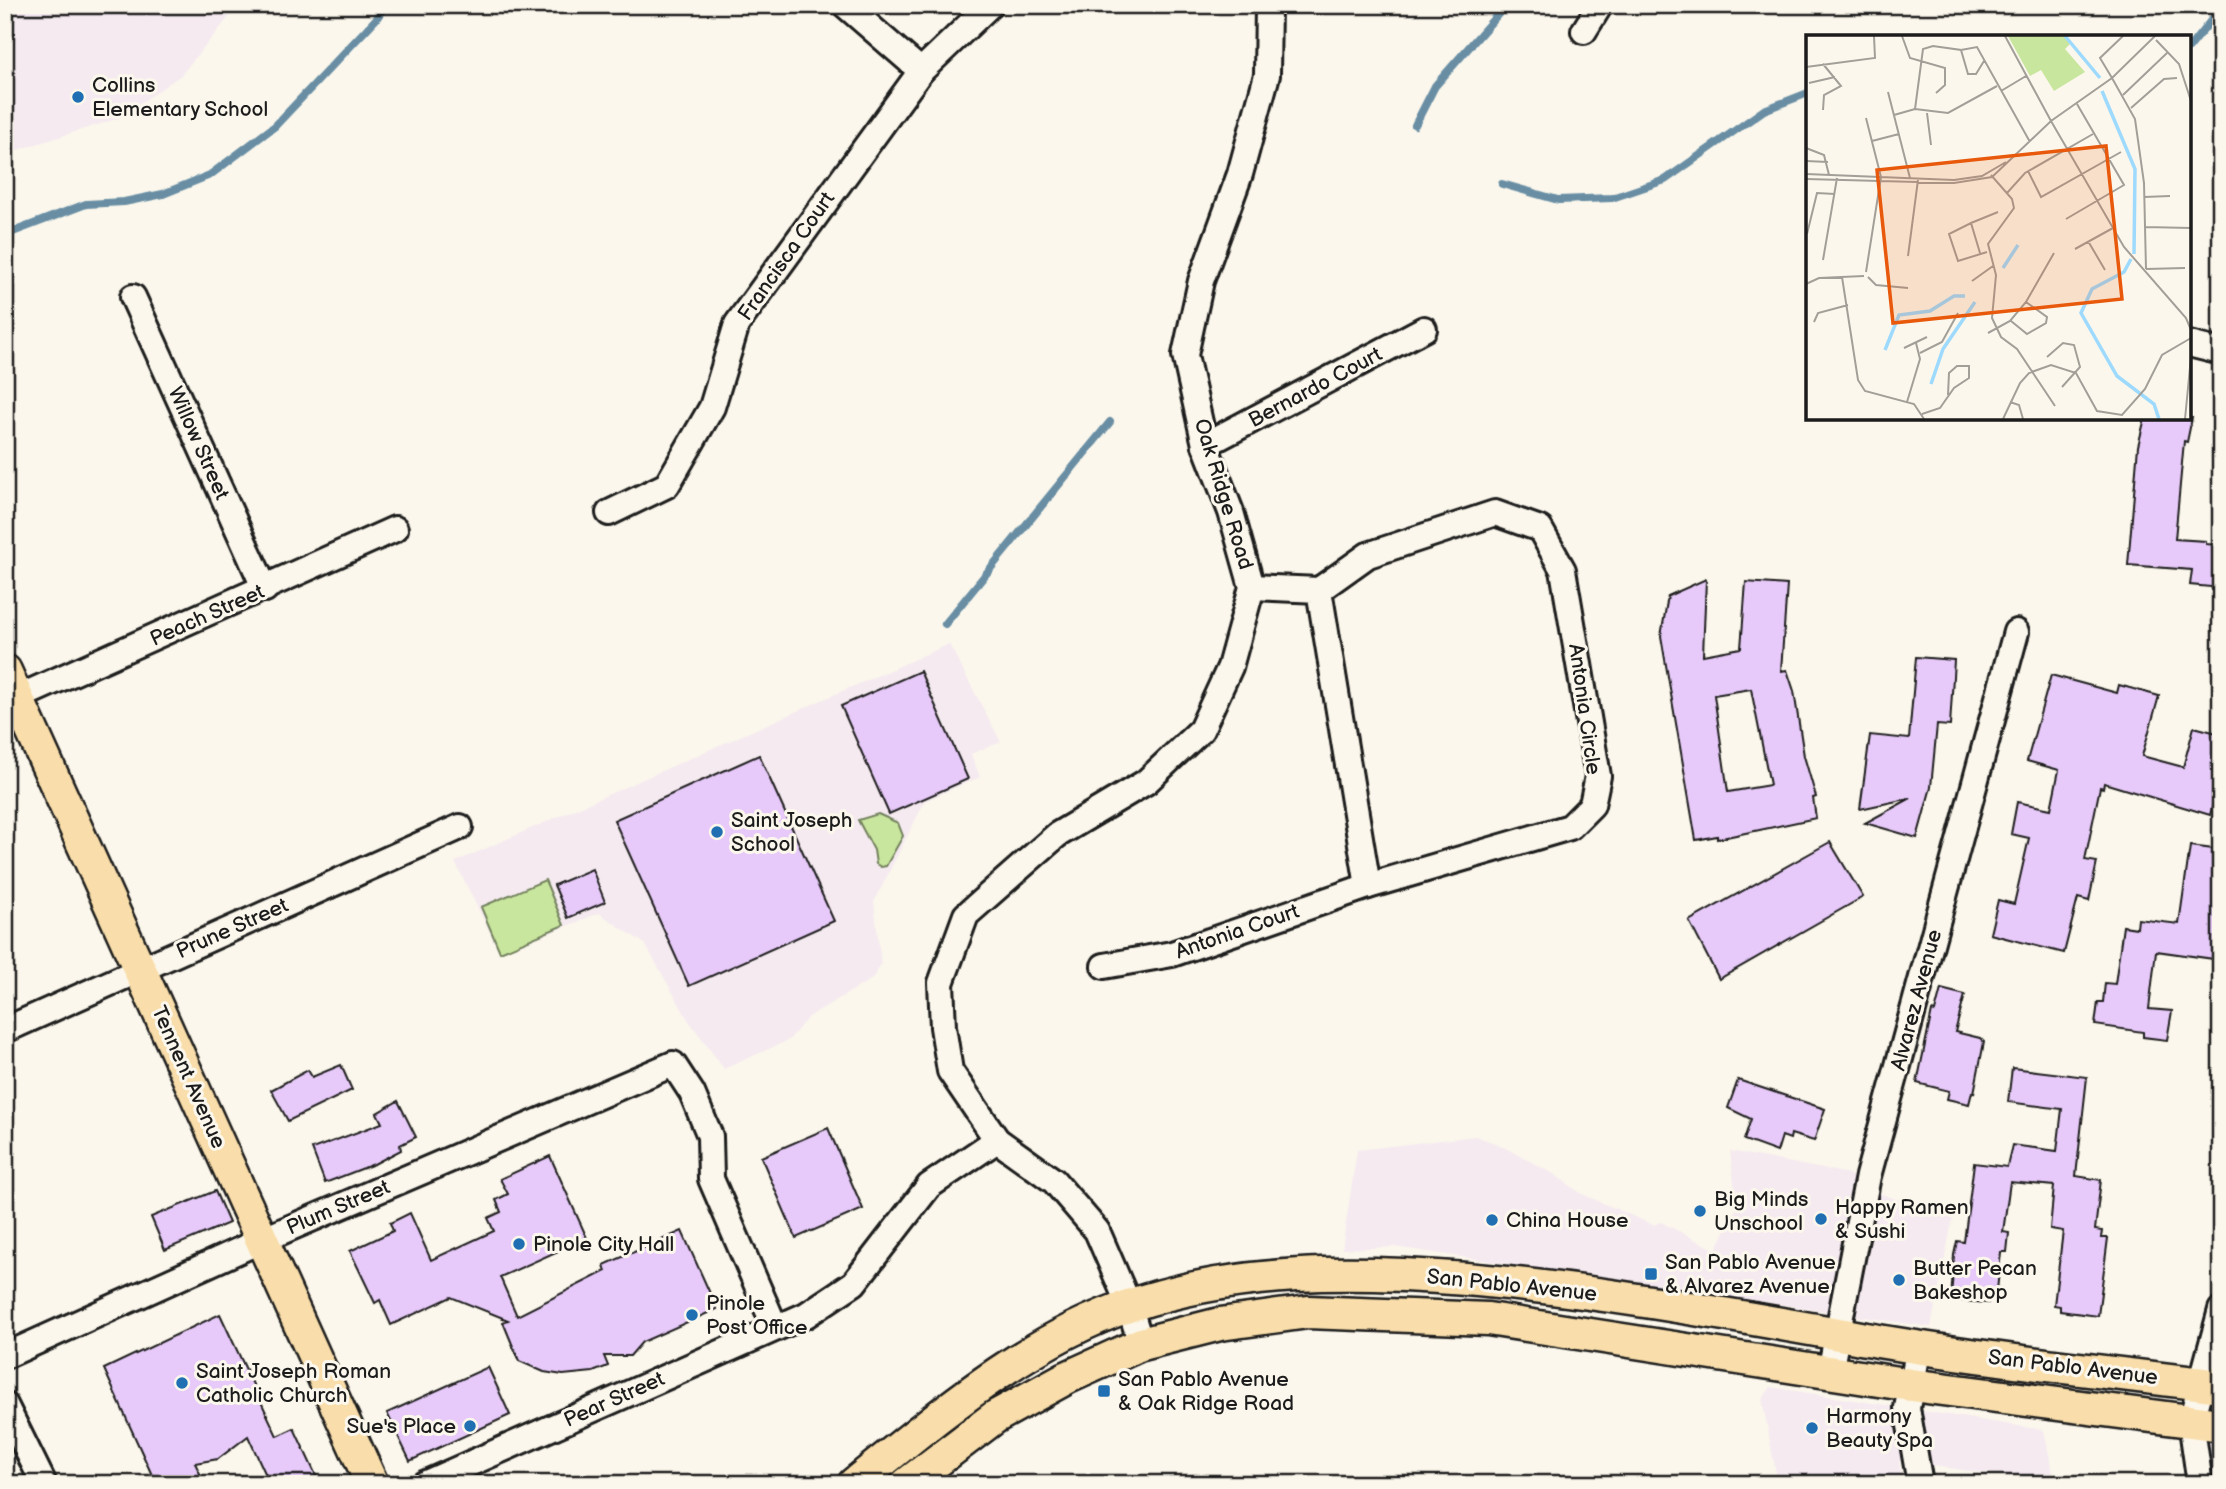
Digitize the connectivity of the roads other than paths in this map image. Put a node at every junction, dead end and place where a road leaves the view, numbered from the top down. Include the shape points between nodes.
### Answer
1 (845, 5) edge
2 (990, 5) edge
3 (1268, 5) edge
4 (1600, 5) edge
5 (1584, 31) dead end
6 (921, 71) junction
7 (133, 297) dead end
8 (1424, 329) dead end
9 (2191, 344) edge
10 (2221, 352) edge
11 (1205, 445) junction
12 (609, 513) dead end
13 (395, 529) dead end
14 (1252, 587) junction
15 (265, 589) junction
16 (1319, 590) junction
17 (2016, 632) dead end
18 (11, 685) edge
19 (460, 827) dead end
20 (1368, 886) junction
21 (1104, 966) dead end
22 (141, 969) junction
23 (5, 1030) edge
24 (997, 1140) junction
25 (262, 1240) junction
26 (1129, 1306) junction
27 (2221, 1310) edge
28 (775, 1327) junction
29 (1838, 1333) junction
30 (1141, 1344) junction
31 (1919, 1347) junction
32 (5, 1356) edge
33 (1830, 1372) junction
34 (1911, 1385) junction
35 (2211, 1385) edge
36 (5, 1405) edge
37 (2206, 1423) edge
38 (44, 1484) edge
39 (372, 1484) edge
40 (424, 1484) edge
41 (854, 1484) edge
42 (908, 1484) edge
43 (1920, 1484) edge
44 (2200, 1484) edge

1 - 6 street
2 - 6 street, Francisca Court
3 - 11 street, Oak Ridge Road via 1267,75 1240,174 1201,281 1185,355
4 - 5 street
6 - 12 street, Francisca Court via 737,324 712,407 667,485
7 - 15 street, Willow Street
8 - 11 street, Bernardo Court
9 - 10 street
11 - 14 street, Oak Ridge Road via 1231,512
13 - 15 street, Peach Street
14 - 16 street
14 - 24 street, Oak Ridge Road via 1230,667 1201,730 1146,782 1057,835 966,915 941,983 943,1027 950,1071
15 - 18 street, Peach Street
16 - 20 street
16 - 20 street, Antonia Circle via 1368,555 1495,513 1540,529 1563,570 1598,776 1592,805 1570,827
17 - 29 street, Alvarez Avenue via 1868,1176
18 - 22 main road, Tennent Avenue
19 - 22 street, Prune Street
20 - 21 street, Antonia Court via 1172,954
22 - 23 street, Prune Street
22 - 25 main road, Tennent Avenue
24 - 26 street, Oak Ridge Road via 1054,1181 1097,1231
24 - 28 street, Pear Street via 929,1186 854,1283 806,1315
25 - 28 street, Plum Street via 673,1064 692,1093 710,1136 711,1179
25 - 32 street, Plum Street
25 - 39 main road, Tennent Avenue
26 - 29 main road, San Pablo Avenue via 1214,1283 1307,1273 1378,1272 1573,1290
26 - 30 street, Oak Ridge Road
26 - 41 main road, San Pablo Avenue via 1050,1342 974,1389
27 - 35 street
28 - 40 street, Pear Street
29 - 31 main road, San Pablo Avenue
29 - 33 street, Alvarez Avenue
30 - 33 main road, San Pablo Avenue via 1220,1324 1308,1312 1349,1313 1488,1319
30 - 42 main road, San Pablo Avenue via 995,1417
31 - 34 street
31 - 35 main road, San Pablo Avenue
33 - 34 main road, San Pablo Avenue
34 - 37 main road, San Pablo Avenue
34 - 43 street via 1907,1408
35 - 37 street
36 - 38 street
37 - 44 street

